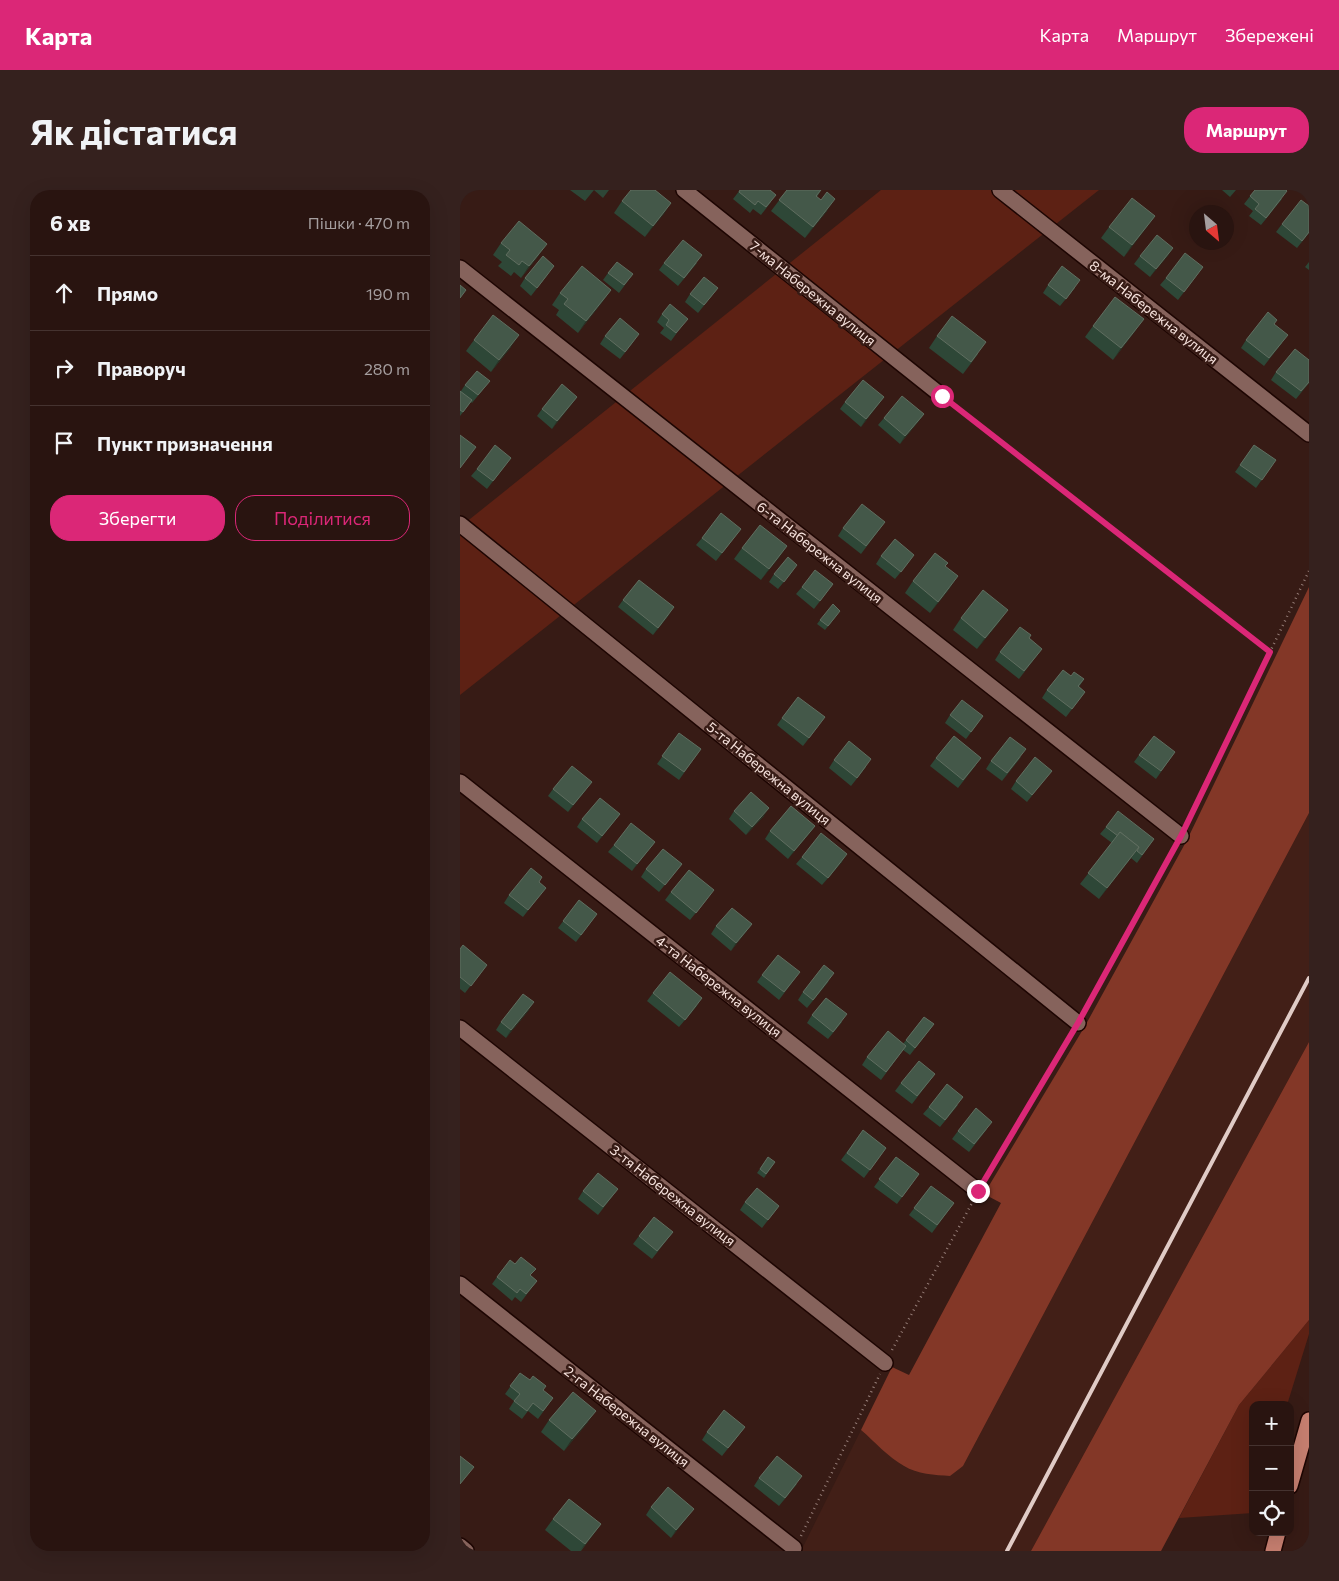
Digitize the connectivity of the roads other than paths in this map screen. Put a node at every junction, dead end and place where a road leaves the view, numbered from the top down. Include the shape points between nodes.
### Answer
1 (684, 190) edge
2 (1000, 190) edge
3 (460, 268) edge
4 (942, 396) road end
5 (1309, 434) edge
6 (460, 524) edge
7 (460, 782) edge
8 (1181, 836) road end
9 (1078, 1023) road end
10 (460, 1028) edge
11 (978, 1191) road end
12 (460, 1284) edge
13 (885, 1363) road end
14 (1309, 1420) edge
15 (1294, 1472) edge
16 (1277, 1536) edge
17 (460, 1546) edge
18 (794, 1548) road end
19 (466, 1551) edge
20 (1273, 1551) edge

1 - 4 street, 7-ма Набережна вулиця
2 - 5 street, 8-ма Набережна вулиця
3 - 8 street, 6-та Набережна вулиця
6 - 9 street, 5-та Набережна вулиця
7 - 11 street, 4-та Набережна вулиця
10 - 13 street, 3-тя Набережна вулиця
12 - 18 street, 2-га Набережна вулиця
14 - 15 main road
16 - 20 main road
17 - 19 street

